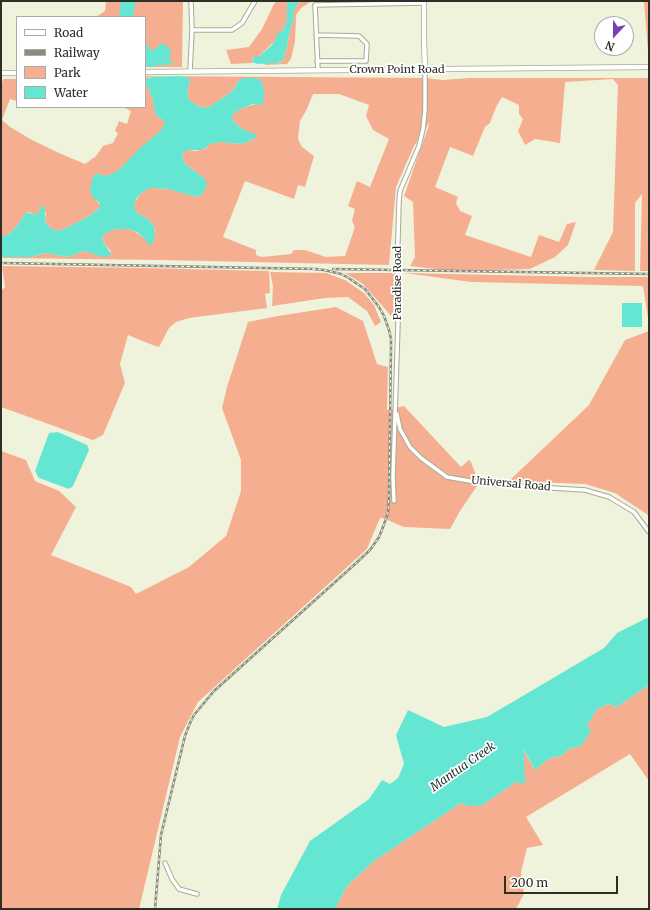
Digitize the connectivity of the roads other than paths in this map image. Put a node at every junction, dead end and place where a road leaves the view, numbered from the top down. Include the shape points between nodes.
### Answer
1 (191, 1) edge
2 (255, 1) edge
3 (343, 2) edge
4 (375, 2) edge
5 (404, 2) edge
6 (424, 2) edge
7 (192, 30) junction
8 (316, 35) junction
9 (317, 62) junction
10 (649, 67) edge
11 (425, 69) junction
12 (318, 70) junction
13 (190, 71) junction
14 (146, 72) edge
15 (1, 73) edge
16 (16, 73) edge
17 (395, 409) junction
18 (394, 500) dead end
19 (649, 532) edge
20 (165, 863) dead end
21 (197, 894) dead end

1 - 7 street
2 - 7 street via 242,23 232,30
3 - 4 street
3 - 8 street via 315,5
4 - 5 street
5 - 6 street
6 - 11 main road
7 - 13 street
8 - 9 street
8 - 9 street via 359,36 367,44 366,61
9 - 12 street
10 - 11 main road, Crown Point Road
11 - 12 main road, Crown Point Road
11 - 17 street, Paradise Road via 423,129 419,146 400,191 399,202
12 - 13 main road, Crown Point Road
13 - 14 main road, Crown Point Road
15 - 16 main road
17 - 18 street, Paradise Road
17 - 19 street, Universal Road via 400,429 410,448 447,477 487,484 585,490 609,497 634,512
20 - 21 street via 179,890

